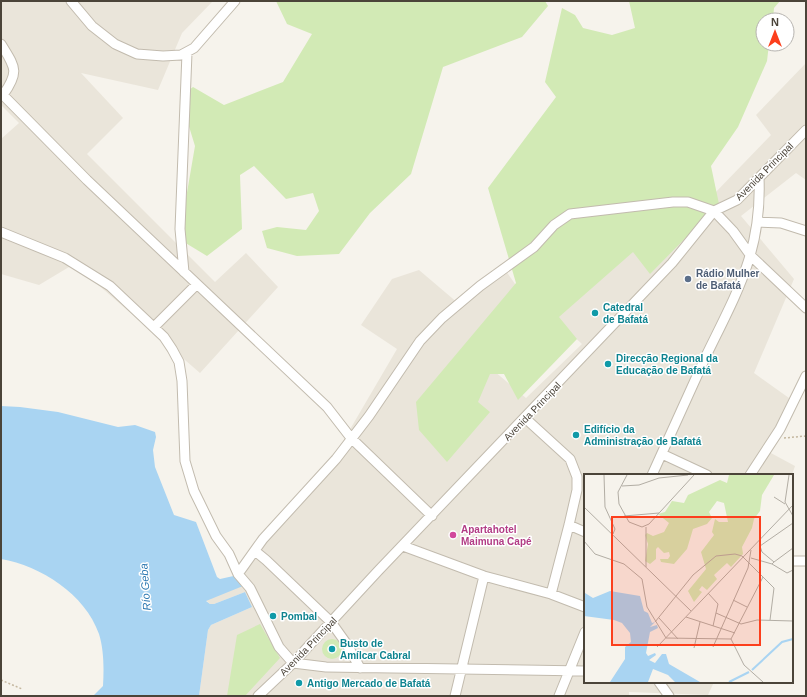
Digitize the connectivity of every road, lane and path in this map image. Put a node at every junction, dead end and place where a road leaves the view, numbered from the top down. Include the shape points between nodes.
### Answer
1 (71, 1) edge
2 (235, 1) edge
3 (1, 44) edge
4 (187, 53) junction
5 (2, 94) edge
6 (806, 130) edge
7 (759, 178) junction
8 (714, 211) junction
9 (758, 222) junction
10 (806, 231) edge
11 (1, 232) edge
12 (751, 256) junction
13 (184, 272) junction
14 (196, 285) junction
15 (806, 308) edge
16 (154, 327) junction
17 (806, 376) edge
18 (525, 418) junction
19 (806, 436) edge
20 (351, 438) junction
21 (771, 442) junction
22 (662, 454) junction
23 (652, 474) edge
24 (706, 474) edge
25 (751, 474) edge
26 (432, 516) junction
27 (569, 525) junction
28 (584, 532) edge
29 (403, 546) junction
30 (255, 551) junction
31 (793, 561) edge
32 (806, 561) edge
33 (238, 574) junction
34 (484, 576) junction
35 (551, 594) junction
36 (584, 607) edge
37 (331, 622) junction
38 (584, 634) edge
39 (293, 663) junction
40 (360, 668) junction
41 (461, 670) junction
42 (568, 671) junction
43 (584, 671) edge
44 (1, 680) edge
45 (660, 683) edge
46 (22, 689) dead end
47 (258, 696) edge
48 (455, 696) edge
49 (559, 696) edge
50 (669, 696) edge

1 - 4 street via 92,26 126,50 136,54 162,56
2 - 4 street via 203,40
3 - 5 street via 15,71 12,82
4 - 13 street via 180,229
5 - 13 street via 87,180
6 - 7 street, Avenida Principal
7 - 8 street, Avenida Principal via 737,200
7 - 9 street
8 - 12 street
8 - 18 street, Avenida Principal via 672,263
8 - 20 street via 688,202 673,202 582,212 570,214 562,219 534,247 480,286 431,329
9 - 10 street via 781,223
9 - 12 street
11 - 16 street via 65,258 89,272 110,286
12 - 15 street
12 - 22 street via 732,305
13 - 14 street
14 - 16 street
14 - 20 street via 327,407
16 - 33 street via 164,337 179,362 185,461 194,491 208,523 229,554
17 - 21 street
18 - 26 street, Avenida Principal
18 - 27 street via 570,459 574,467 578,477 577,490
19 - 21 path
20 - 26 street
20 - 30 street via 336,459
21 - 25 street
22 - 23 street
22 - 24 street
26 - 29 street, Avenida Principal
27 - 28 street
27 - 35 street
29 - 34 street
29 - 37 street, Avenida Principal
30 - 33 street
30 - 37 street
31 - 32 street
33 - 39 street via 250,588 279,648
34 - 35 street
34 - 41 street
35 - 36 street
37 - 39 street, Avenida Principal
37 - 40 street
38 - 42 street
39 - 40 street
39 - 47 street, Avenida Principal
40 - 41 street
41 - 42 street
41 - 48 street
42 - 43 street
42 - 49 street
44 - 46 path
45 - 50 street

